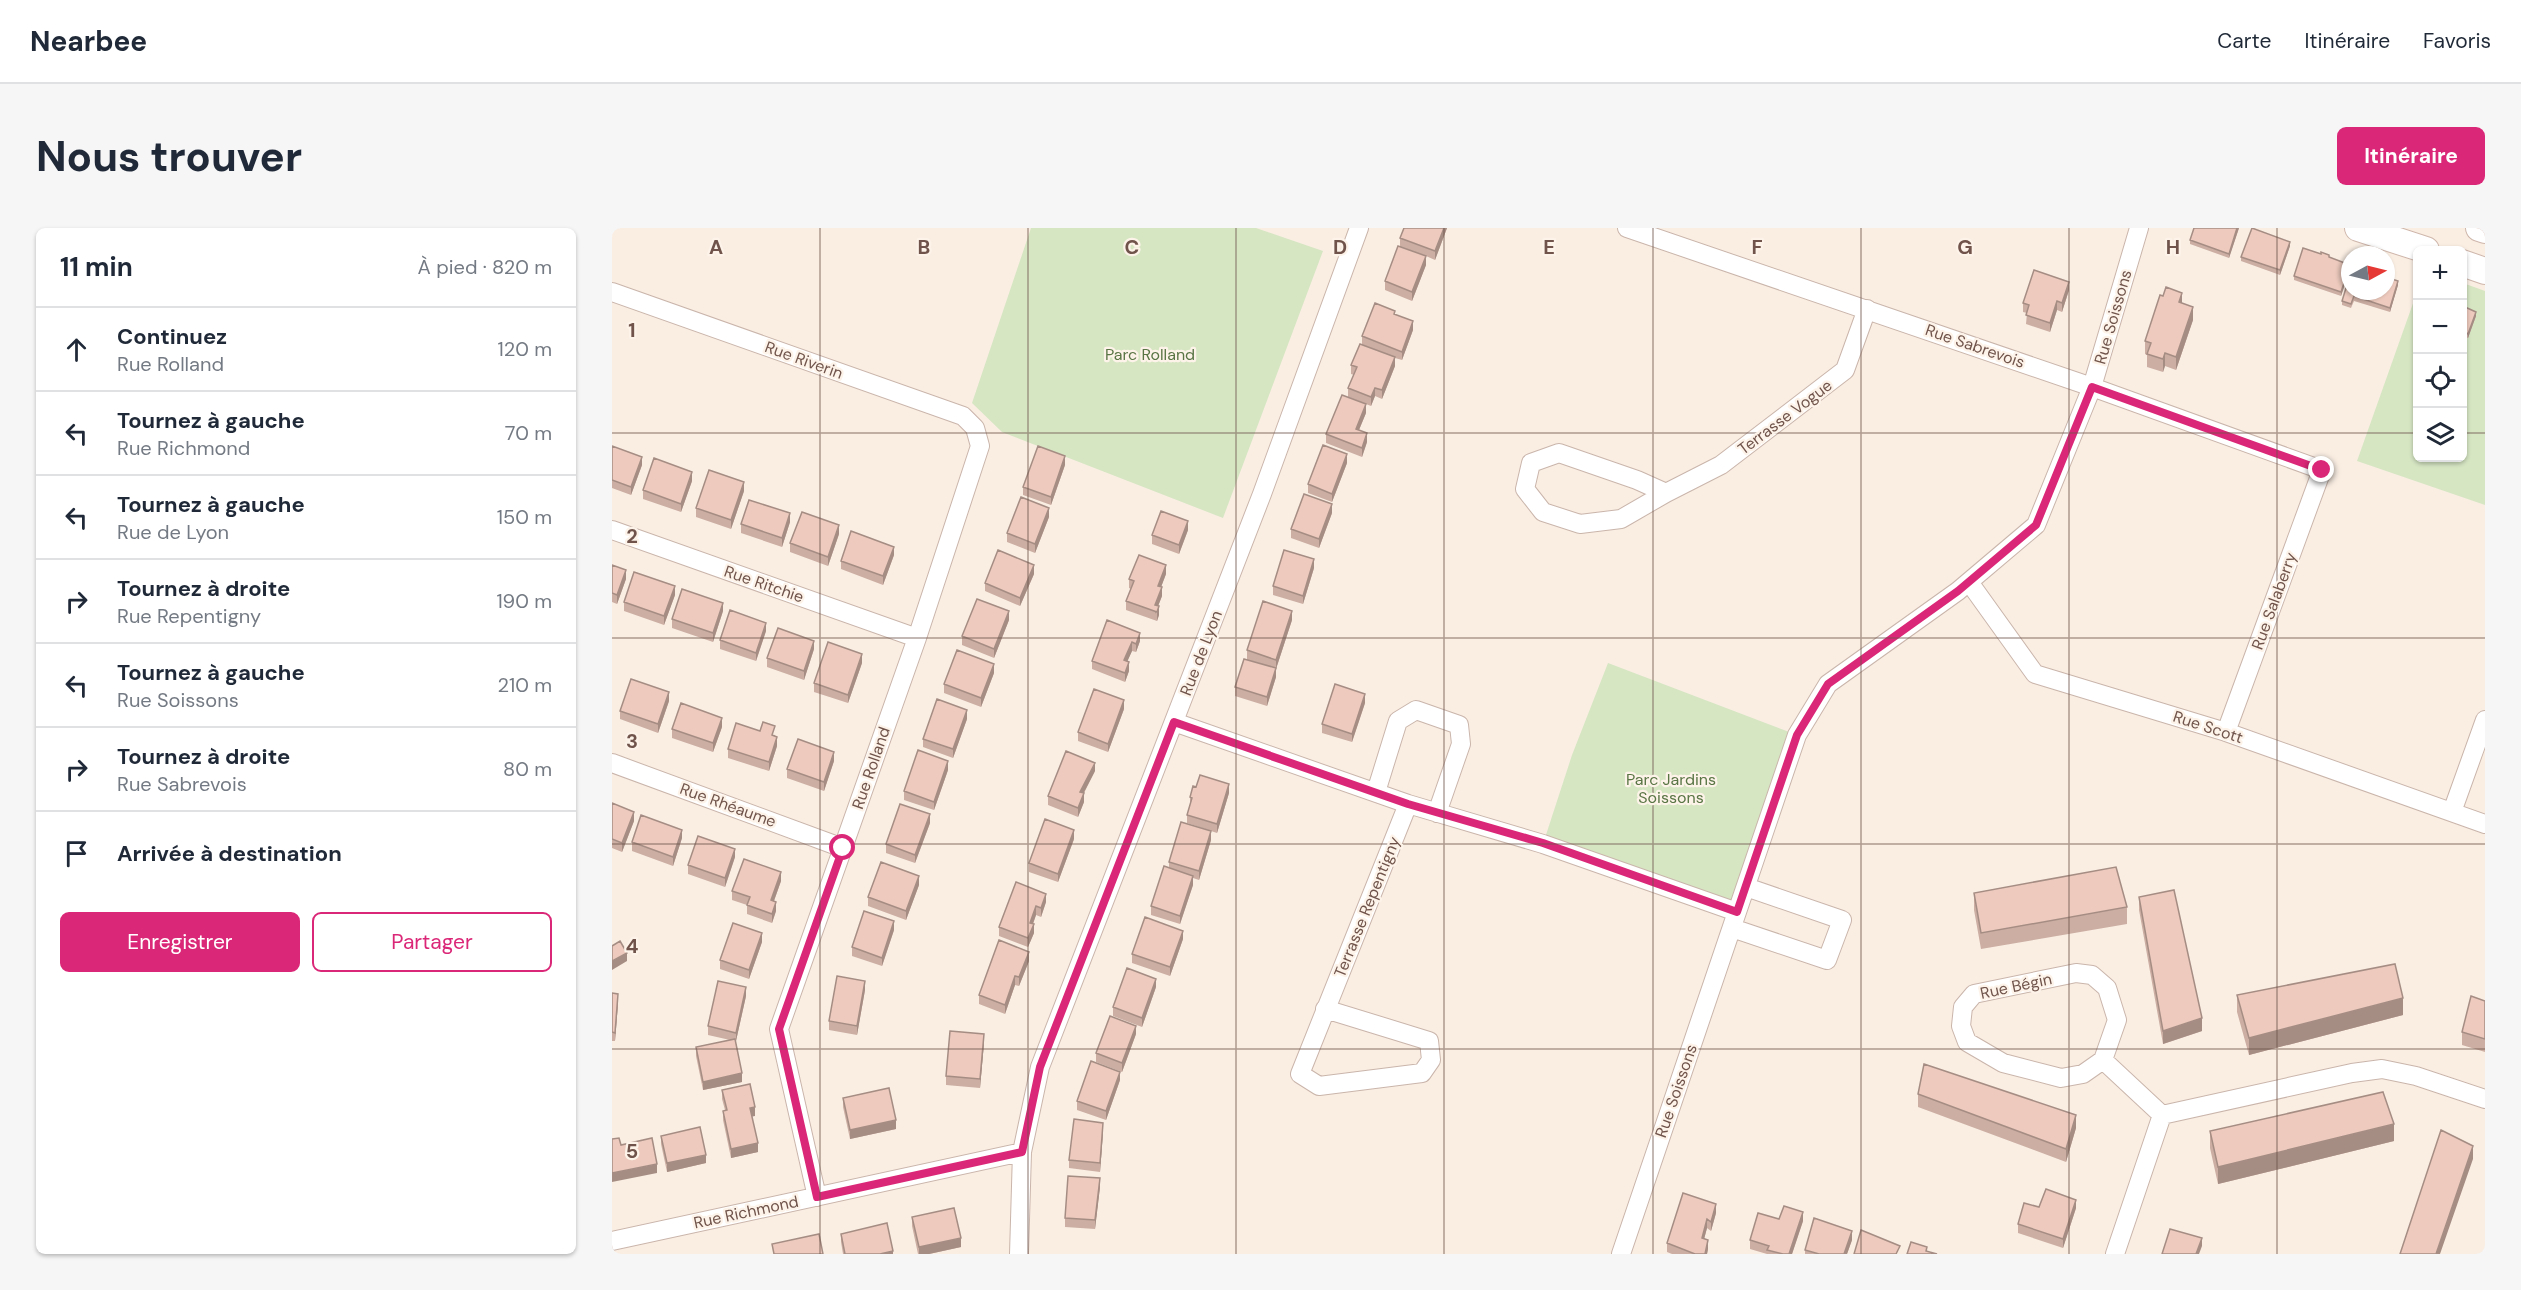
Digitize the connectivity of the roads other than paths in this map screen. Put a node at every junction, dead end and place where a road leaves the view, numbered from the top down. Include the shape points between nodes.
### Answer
1 (1359, 228) edge
2 (1627, 228) edge
3 (2139, 228) edge
4 (2358, 228) edge
5 (2479, 228) edge
6 (2485, 230) edge
7 (2414, 246) edge
8 (2467, 264) edge
9 (2485, 271) edge
10 (612, 292) edge
11 (1867, 309) junction
12 (2092, 387) junction
13 (980, 446) joint
14 (2322, 470) joint
15 (1666, 493) junction
16 (612, 530) edge
17 (1969, 582) junction
18 (917, 638) junction
19 (2485, 720) edge
20 (1174, 722) junction
21 (2226, 732) junction
22 (612, 763) edge
23 (1376, 792) junction
24 (1408, 804) junction
25 (1437, 813) junction
26 (2452, 813) junction
27 (2485, 824) edge
28 (843, 848) junction
29 (1746, 887) junction
30 (1734, 920) junction
31 (1325, 1010) junction
32 (2103, 1060) junction
33 (2485, 1099) edge
34 (2162, 1115) junction
35 (1022, 1152) junction
36 (817, 1197) junction
37 (612, 1241) edge
38 (1019, 1254) edge
39 (1621, 1254) edge
40 (2115, 1254) edge

1 - 20 street, Rue de Lyon
2 - 11 street, Rue Sabrevois
3 - 12 street, Rue Soissons
4 - 7 street
5 - 6 street
8 - 9 street
10 - 13 street, Rue Riverin via 963,416 975,428
11 - 12 street, Rue Sabrevois
11 - 15 street, Terrasse Vogue via 1845,370 1721,465
12 - 14 street, Rue Sabrevois
12 - 17 street, Rue Soissons via 2036,525
13 - 18 street, Rue Rolland
14 - 21 street, Rue Salaberry
15 - 15 street, Terrasse Vogue via 1559,453 1531,463 1525,489 1543,512 1580,524 1621,519
16 - 18 street, Rue Ritchie
17 - 21 street, Rue Scott via 2035,674
17 - 29 street, Rue Soissons via 1828,684 1797,735
18 - 28 street, Rue Rolland
19 - 26 street
20 - 23 street
20 - 35 street, Rue de Lyon via 1040,1067
21 - 26 street, Rue Scott
22 - 28 street, Rue Rhéaume
23 - 24 street
23 - 25 street via 1398,721 1416,710 1459,725 1461,744
24 - 25 street
24 - 31 street, Terrasse Repentigny
25 - 30 street via 1543,843
26 - 27 street, Rue Scott
28 - 36 street, Rue Rolland via 779,1029
29 - 30 street, Rue Soissons
29 - 30 street via 1842,920 1827,960
30 - 39 street, Rue Soissons
31 - 31 street, Terrasse Repentigny via 1429,1041 1431,1060 1422,1073 1319,1086 1300,1074
32 - 32 street, Rue Bégin via 2117,1020 2107,988 2092,975 2076,973 1974,994 1963,1007 1961,1026 1967,1042 2003,1064 2061,1078 2083,1074
32 - 34 street
33 - 34 street via 2416,1076 2382,1070 2352,1073
34 - 40 street
35 - 36 street, Rue Richmond
35 - 38 street, Rue de Lyon
36 - 37 street, Rue Richmond

